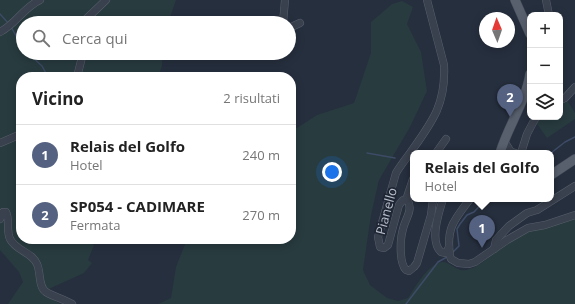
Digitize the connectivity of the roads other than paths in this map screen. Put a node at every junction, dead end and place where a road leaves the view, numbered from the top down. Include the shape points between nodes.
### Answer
1 (40, 0) edge
2 (106, 0) edge
3 (285, 0) edge
4 (427, 0) edge
5 (515, 0) edge
6 (546, 0) edge
7 (548, 12) edge
8 (19, 16) edge
9 (89, 16) edge
10 (284, 16) edge
11 (16, 20) edge
12 (300, 23) dead end
13 (296, 25) edge
14 (527, 27) edge
15 (0, 32) edge
16 (81, 60) edge
17 (78, 72) edge
18 (527, 84) edge
19 (575, 87) edge
20 (563, 99) edge
21 (534, 120) edge
22 (16, 136) edge
23 (446, 139) dead end
24 (504, 141) junction
25 (0, 143) edge
26 (411, 150) edge
27 (438, 150) edge
28 (501, 150) edge
29 (511, 150) edge
30 (522, 150) edge
31 (410, 152) edge
32 (575, 159) edge
33 (554, 173) edge
34 (575, 186) edge
35 (410, 188) edge
36 (554, 199) edge
37 (406, 200) junction
38 (433, 202) edge
39 (442, 202) edge
40 (468, 202) edge
41 (550, 202) edge
42 (575, 215) edge
43 (0, 219) edge
44 (449, 247) junction
45 (494, 249) junction
46 (72, 304) edge

1 - 8 street via 28,6
2 - 9 street
3 - 10 street
4 - 26 street, Pianello via 444,65 444,75 436,115
5 - 14 main road
6 - 7 street
11 - 15 street
12 - 13 street
16 - 17 street
18 - 24 main road
19 - 20 street
21 - 30 street
22 - 25 street
23 - 27 street
24 - 28 main road
24 - 29 street
31 - 37 street, Pianello via 396,174 380,229 378,241 381,248 388,245 399,205
32 - 33 main road
34 - 36 street
35 - 37 street
37 - 38 street, Pianello via 410,209 402,229 401,256 403,268 409,271 417,263
39 - 44 street via 438,217 437,247 446,253
40 - 44 street via 452,223
41 - 45 street via 527,213 509,226 496,240
42 - 45 street via 528,228
43 - 46 street via 6,212 10,239 14,246 38,264 43,289
44 - 45 street via 451,259 463,264 475,262

